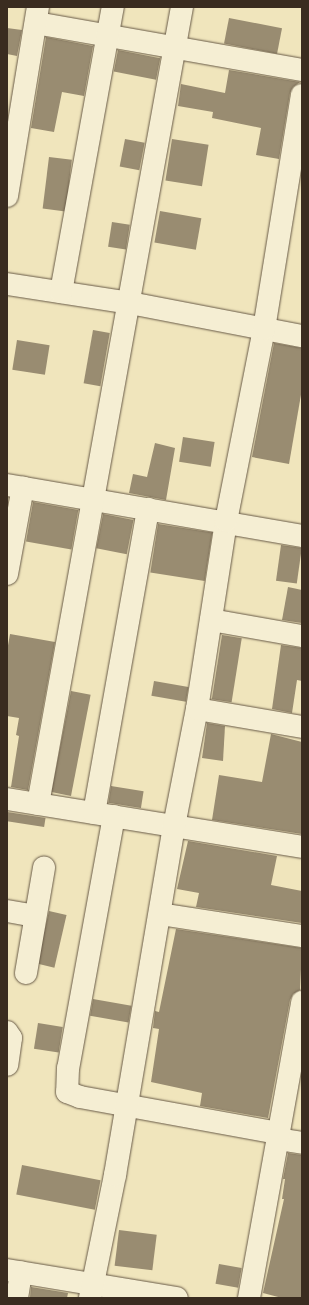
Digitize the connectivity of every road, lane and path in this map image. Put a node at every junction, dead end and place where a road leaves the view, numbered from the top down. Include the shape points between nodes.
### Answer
1 (112, 7) edge
2 (182, 7) edge
3 (37, 15) edge
4 (108, 35) junction
5 (175, 47) junction
6 (302, 70) edge
7 (16, 83) edge
8 (302, 95) edge
9 (11, 155) edge
10 (7, 196) edge
11 (7, 284) edge
12 (61, 292) junction
13 (130, 303) junction
14 (264, 330) junction
15 (302, 336) edge
16 (15, 486) edge
17 (94, 500) junction
18 (148, 509) junction
19 (226, 521) junction
20 (302, 536) edge
21 (7, 574) edge
22 (211, 620) junction
23 (302, 636) edge
24 (198, 709) junction
25 (302, 727) edge
26 (7, 798) edge
27 (38, 804) junction
28 (104, 815) junction
29 (174, 826) junction
30 (302, 847) edge
31 (44, 868) dead end
32 (7, 912) edge
33 (160, 914) junction
34 (35, 916) junction
35 (302, 936) edge
36 (26, 973) dead end
37 (302, 1002) edge
38 (7, 1032) edge
39 (7, 1065) edge
40 (127, 1106) junction
41 (279, 1136) junction
42 (302, 1143) edge
43 (14, 1271) edge
44 (91, 1291) edge
45 (17, 1298) edge
46 (173, 1298) edge
47 (250, 1298) edge

1 - 4 street
2 - 5 street
3 - 4 street
3 - 7 street
4 - 5 street
4 - 12 street
5 - 6 street
5 - 13 street
7 - 9 street
8 - 14 street
9 - 10 street
11 - 12 street
12 - 13 street
13 - 14 street
13 - 17 street
14 - 15 street
14 - 19 street
16 - 17 street
16 - 21 street
17 - 18 street
17 - 27 street
18 - 19 street
18 - 28 street
19 - 20 street
19 - 22 street
22 - 23 street
22 - 24 street
24 - 25 street
24 - 29 street
26 - 27 street
27 - 28 street
28 - 29 street
28 - 40 street via 66,1092
29 - 30 street
29 - 33 street
31 - 34 street
32 - 34 street
33 - 35 street
33 - 40 street
34 - 36 street
37 - 41 street
38 - 39 street via 11,1038
40 - 41 street
40 - 44 street
41 - 42 street
41 - 47 street
43 - 44 street
43 - 45 street
44 - 46 street

